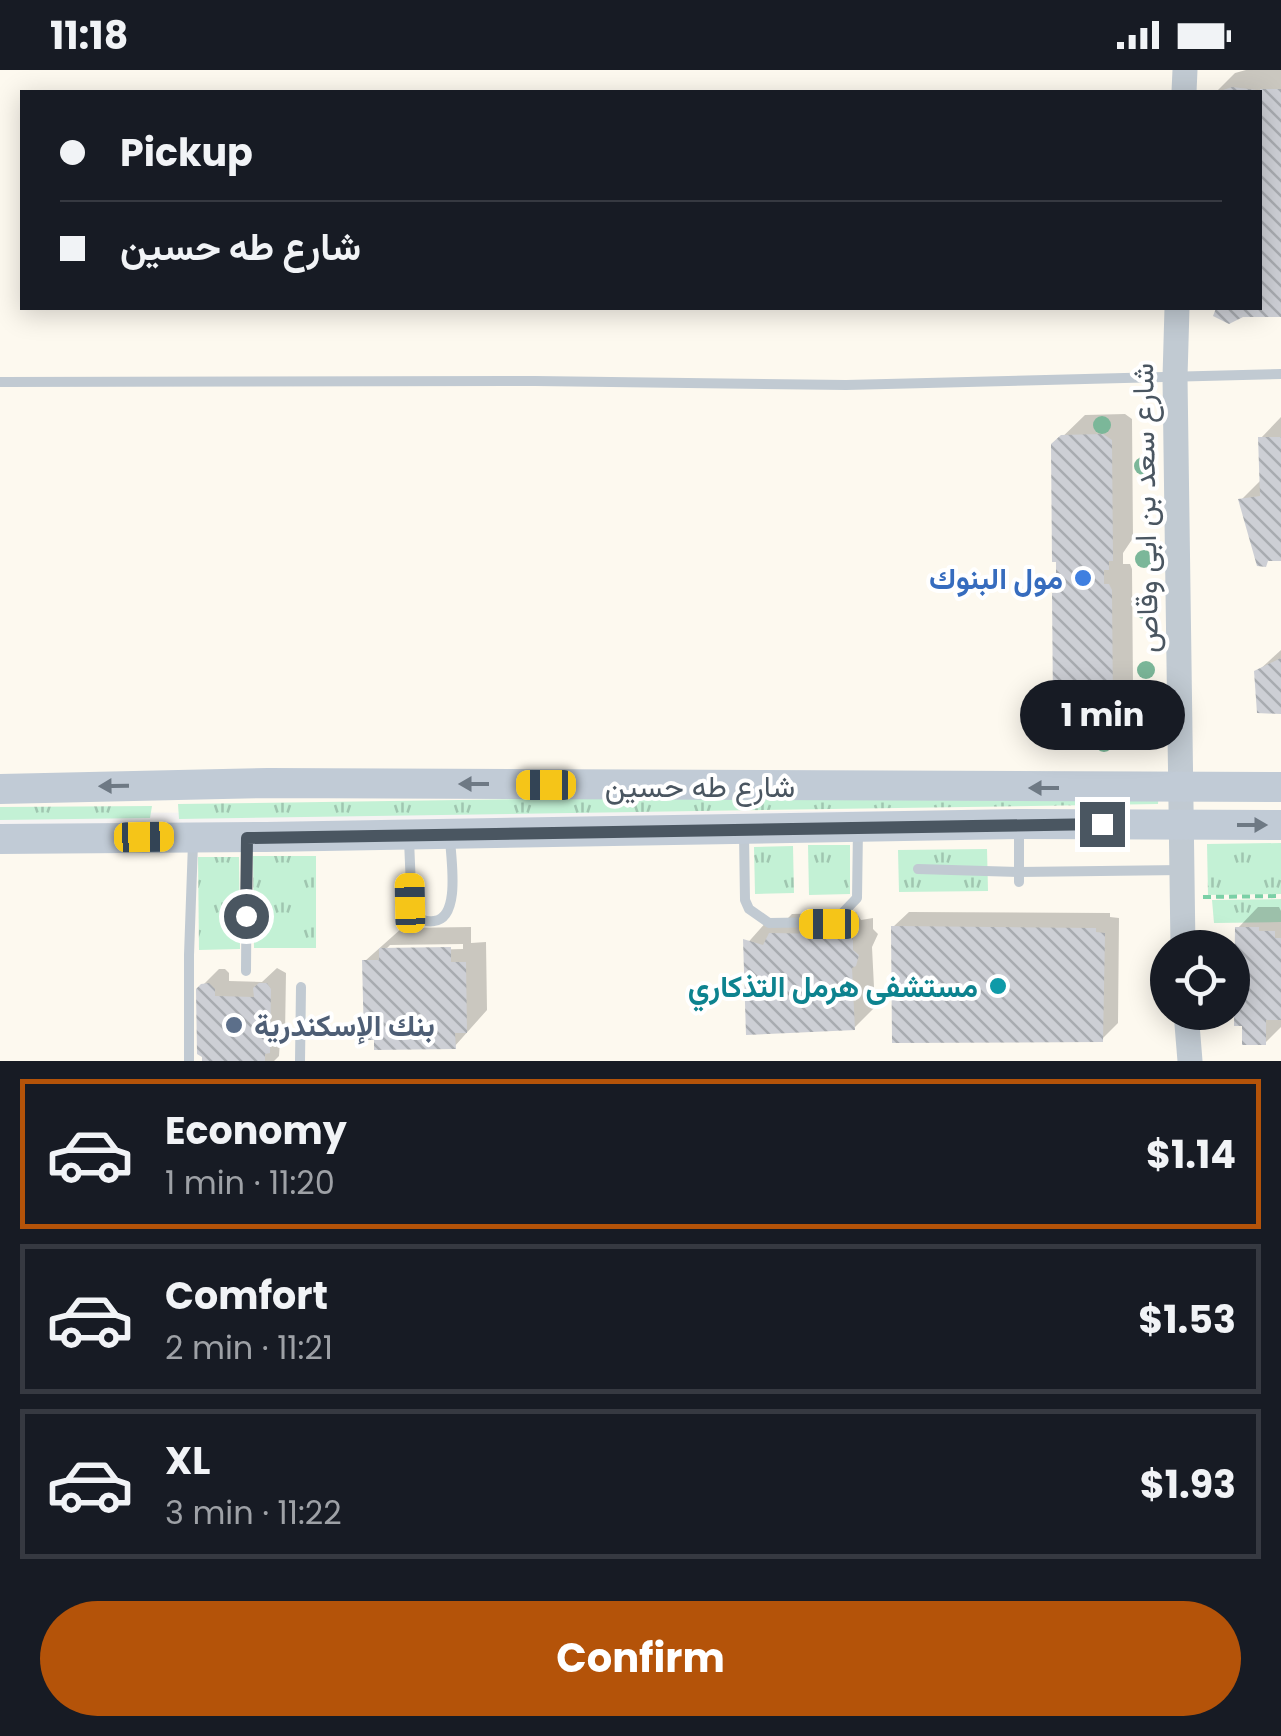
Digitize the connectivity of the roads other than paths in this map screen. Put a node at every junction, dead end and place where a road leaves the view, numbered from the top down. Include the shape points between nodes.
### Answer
1 (1177, 310) edge
2 (1281, 374) edge
3 (1175, 377) junction
4 (0, 382) edge
5 (178, 785) junction
6 (1281, 787) edge
7 (1182, 788) junction
8 (0, 789) edge
9 (1018, 824) junction
10 (1182, 825) junction
11 (1281, 825) edge
12 (858, 826) junction
13 (744, 828) junction
14 (450, 833) junction
15 (409, 835) junction
16 (187, 837) junction
17 (0, 838) edge
18 (247, 838) junction
19 (918, 868) dead end
20 (1182, 870) junction
21 (1018, 877) junction
22 (1184, 930) edge
23 (246, 971) dead end
24 (301, 987) dead end
25 (1187, 1030) edge
26 (190, 1061) edge
27 (300, 1061) edge
28 (1190, 1061) edge

1 - 3 street, شارع سعد بن ابى وقاص
2 - 3 lane
3 - 4 lane via 846,386
3 - 7 street, شارع سعد بن ابى وقاص
7 -> 5 main road, شارع طه حسين
5 -> 8 main road, شارع طه حسين
5 - 16 main road
6 - 7 main road, شارع طه حسين
7 - 10 street, شارع سعد بن ابى وقاص
9 - 10 main road, شارع طه حسين
9 - 12 main road, شارع طه حسين
9 - 21 lane
10 -> 11 main road, شارع طه حسين
10 - 20 street, شارع سعد بن ابى وقاص
12 - 13 main road, شارع طه حسين
12 - 13 lane via 857,898 829,924 769,924 749,909
13 - 14 main road, شارع طه حسين
14 - 15 main road, شارع طه حسين
14 - 15 lane via 452,905 433,922 418,917 410,903
15 - 18 main road, شارع طه حسين
16 - 17 main road, شارع طه حسين
16 - 18 main road, شارع طه حسين
16 - 26 lane
18 - 23 lane
19 - 21 lane
20 - 21 lane
20 - 22 street, شارع سعد بن ابى وقاص
24 - 27 lane
25 - 28 street

